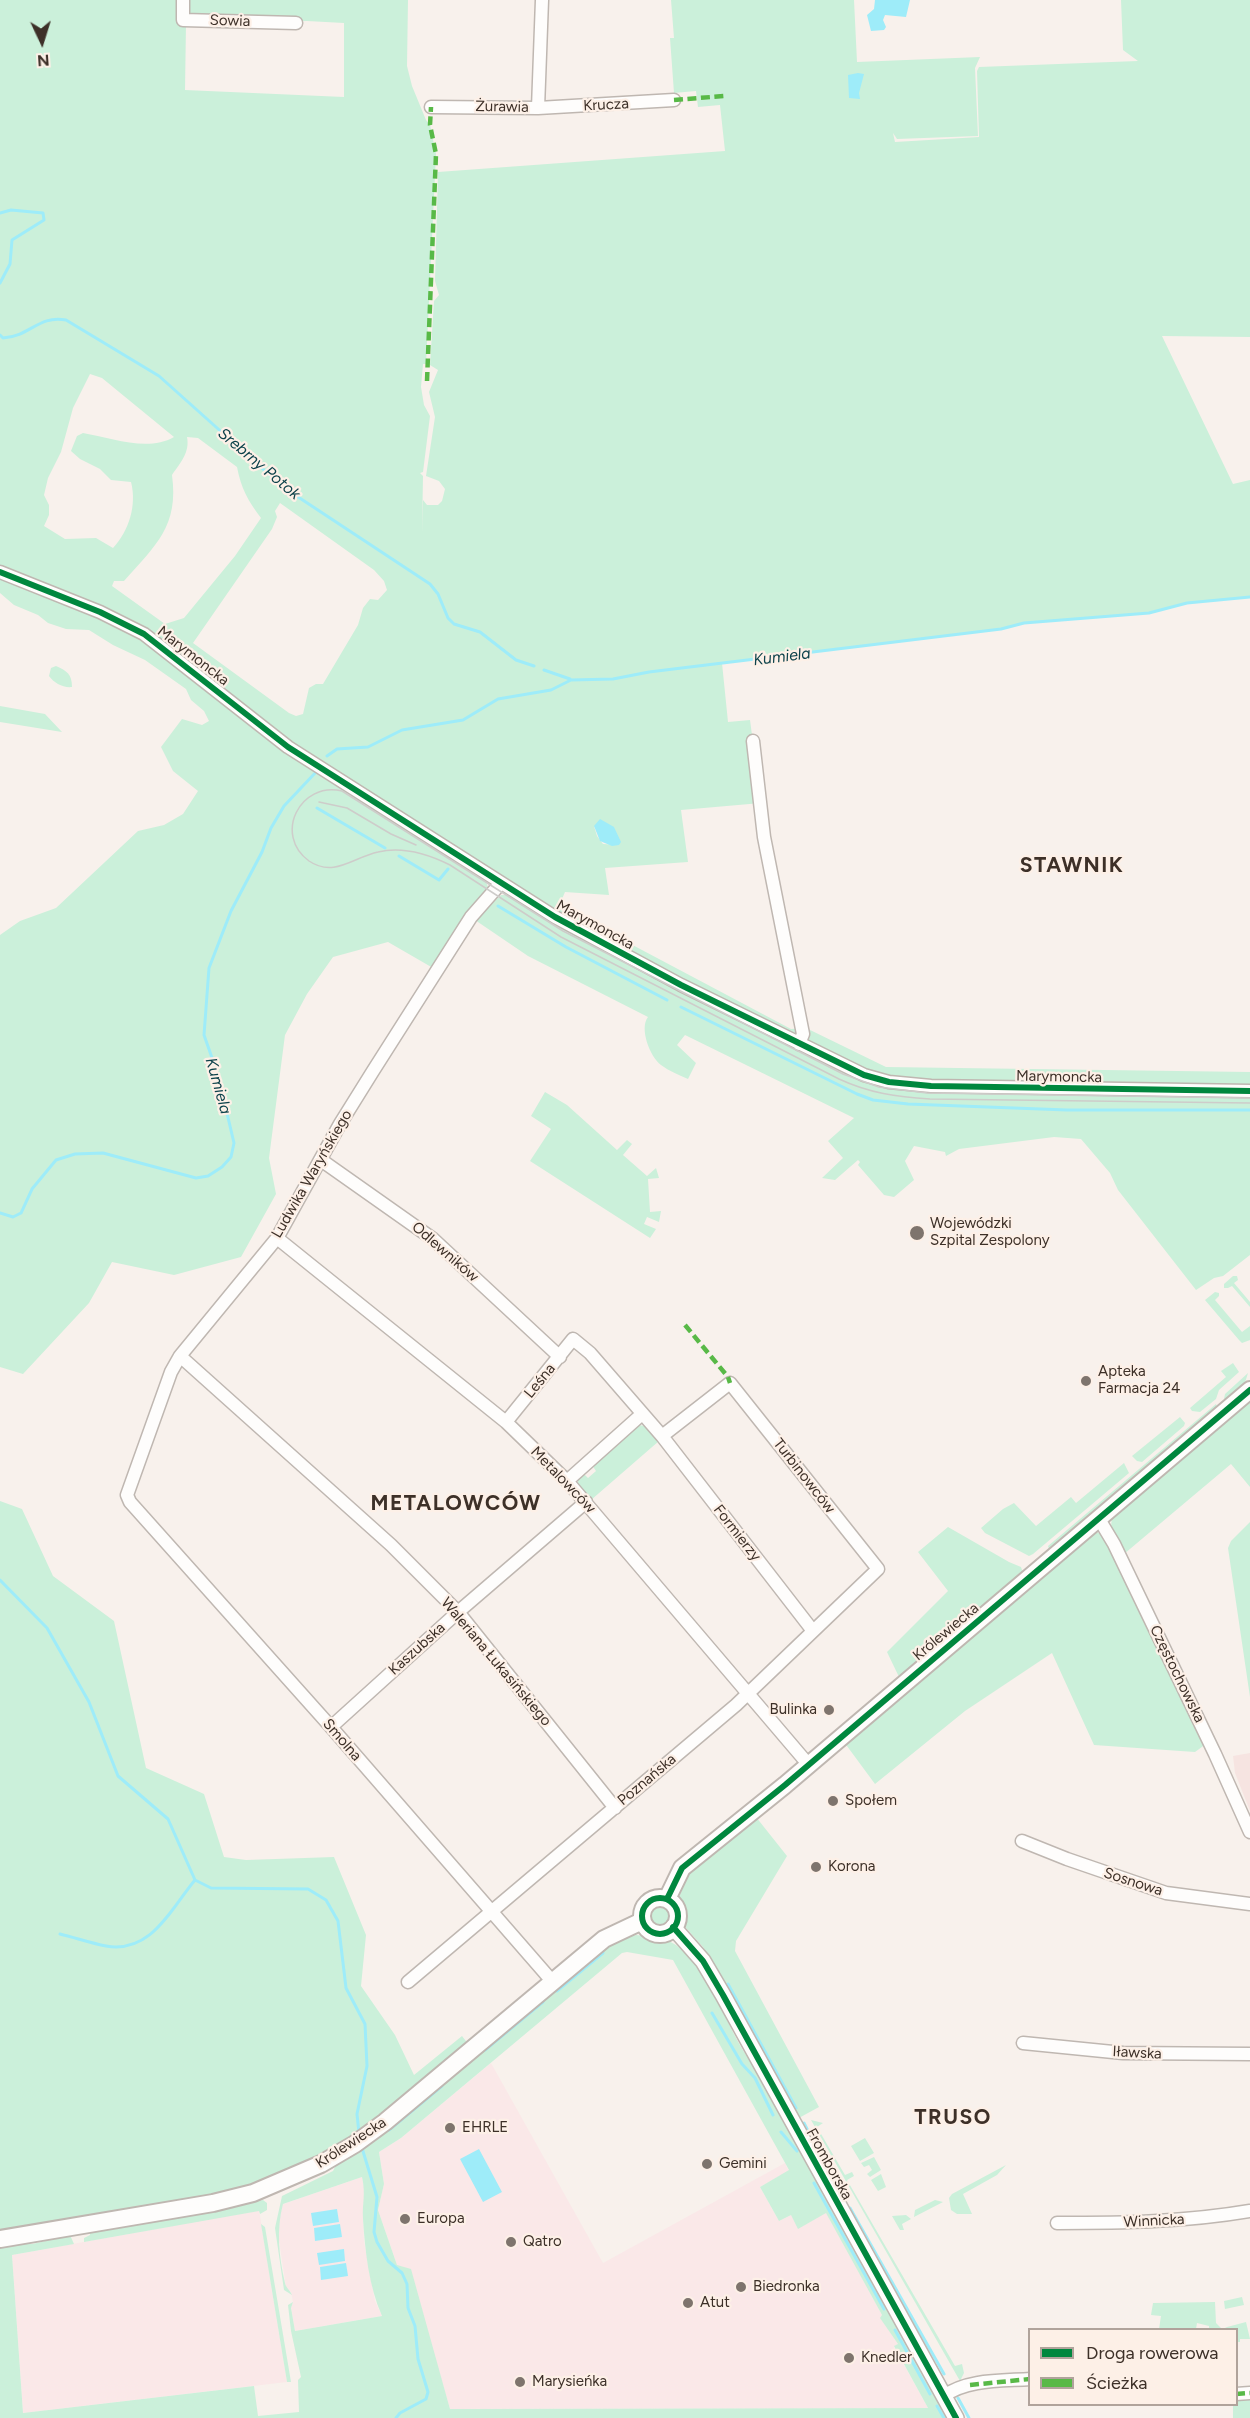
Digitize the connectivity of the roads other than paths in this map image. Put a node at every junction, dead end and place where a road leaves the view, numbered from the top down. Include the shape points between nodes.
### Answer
1 (183, 0) edge
2 (542, 0) edge
3 (296, 23) dead end
4 (674, 100) dead end
5 (432, 107) dead end
6 (538, 108) junction
7 (0, 572) edge
8 (753, 741) dead end
9 (500, 884) junction
10 (799, 1044) junction
11 (1250, 1091) edge
12 (321, 1160) junction
13 (277, 1238) junction
14 (180, 1356) junction
15 (560, 1357) junction
16 (1250, 1390) edge
17 (642, 1414) junction
18 (506, 1422) junction
19 (662, 1436) junction
20 (567, 1481) junction
21 (130, 1502) joint
22 (586, 1502) junction
23 (1099, 1519) junction
24 (878, 1569) joint
25 (458, 1612) junction
26 (813, 1631) junction
27 (748, 1694) junction
28 (331, 1727) junction
29 (808, 1764) junction
30 (615, 1808) junction
31 (1250, 1832) edge
32 (1022, 1840) dead end
33 (667, 1899) junction
34 (1250, 1904) edge
35 (492, 1911) junction
36 (642, 1921) junction
37 (674, 1927) junction
38 (552, 1981) junction
39 (408, 1982) dead end
40 (1023, 2043) dead end
41 (1250, 2054) edge
42 (1250, 2211) edge
43 (1057, 2223) dead end
44 (0, 2239) edge
45 (1028, 2379) edge
46 (944, 2396) junction
47 (956, 2418) edge

1 - 3 street, Sowia via 183,20
2 - 6 street, Żurawia
4 - 6 street, Krucza
5 - 6 street, Żurawia
7 - 9 street, Marymoncka via 144,634 288,747
8 - 10 street via 764,837 802,1034
9 - 10 street, Marymoncka via 603,944
9 - 12 street, Ludwika Waryńskiego via 471,917
10 - 11 street, Marymoncka via 864,1075 904,1085
12 - 13 street, Ludwika Waryńskiego
12 - 15 street, Odlewników via 433,1239
13 - 14 street, Ludwika Waryńskiego
13 - 18 street, Metalowców
14 - 21 street, Ludwika Waryńskiego via 127,1492
14 - 25 street, Waleriana Łukasińskiego via 391,1545
15 - 17 street, Leśna via 573,1339 590,1353
15 - 18 street, Leśna
16 - 23 main road, Królewiecka
17 - 19 street
17 - 20 street
18 - 20 street, Metalowców
19 - 24 street, Turbinowców via 730,1383
19 - 26 street, Formierzy
20 - 22 street, Metalowców
21 - 28 street, Smolna
22 - 25 street, Kaszubska
22 - 27 street, Metalowców
23 - 29 main road, Królewiecka
23 - 31 street, Częstochowska
24 - 26 street, Poznańska
25 - 28 street, Kaszubska
25 - 30 street, Waleriana Łukasińskiego
26 - 27 street, Poznańska
27 - 29 street, Metalowców
27 - 30 street, Poznańska
28 - 35 street, Smolna
29 - 33 main road, Królewiecka via 682,1868
30 - 35 street, Poznańska
32 - 34 street, Sosnowa via 1166,1893
33 - 36 main road via 648,1902
33 - 37 main road via 677,1912
35 - 38 street, Smolna
35 - 39 street, Poznańska
36 - 37 main road via 656,1933 666,1933
36 - 38 main road, Królewiecka via 604,1939
37 - 46 street, Fromborska via 703,1960
38 - 44 main road, Królewiecka via 360,2140 300,2174 240,2196
40 - 41 street, Iławska via 1152,2055
42 - 43 street, Winnicka via 1185,2220
45 - 46 street via 970,2385
46 - 47 street, Fromborska

